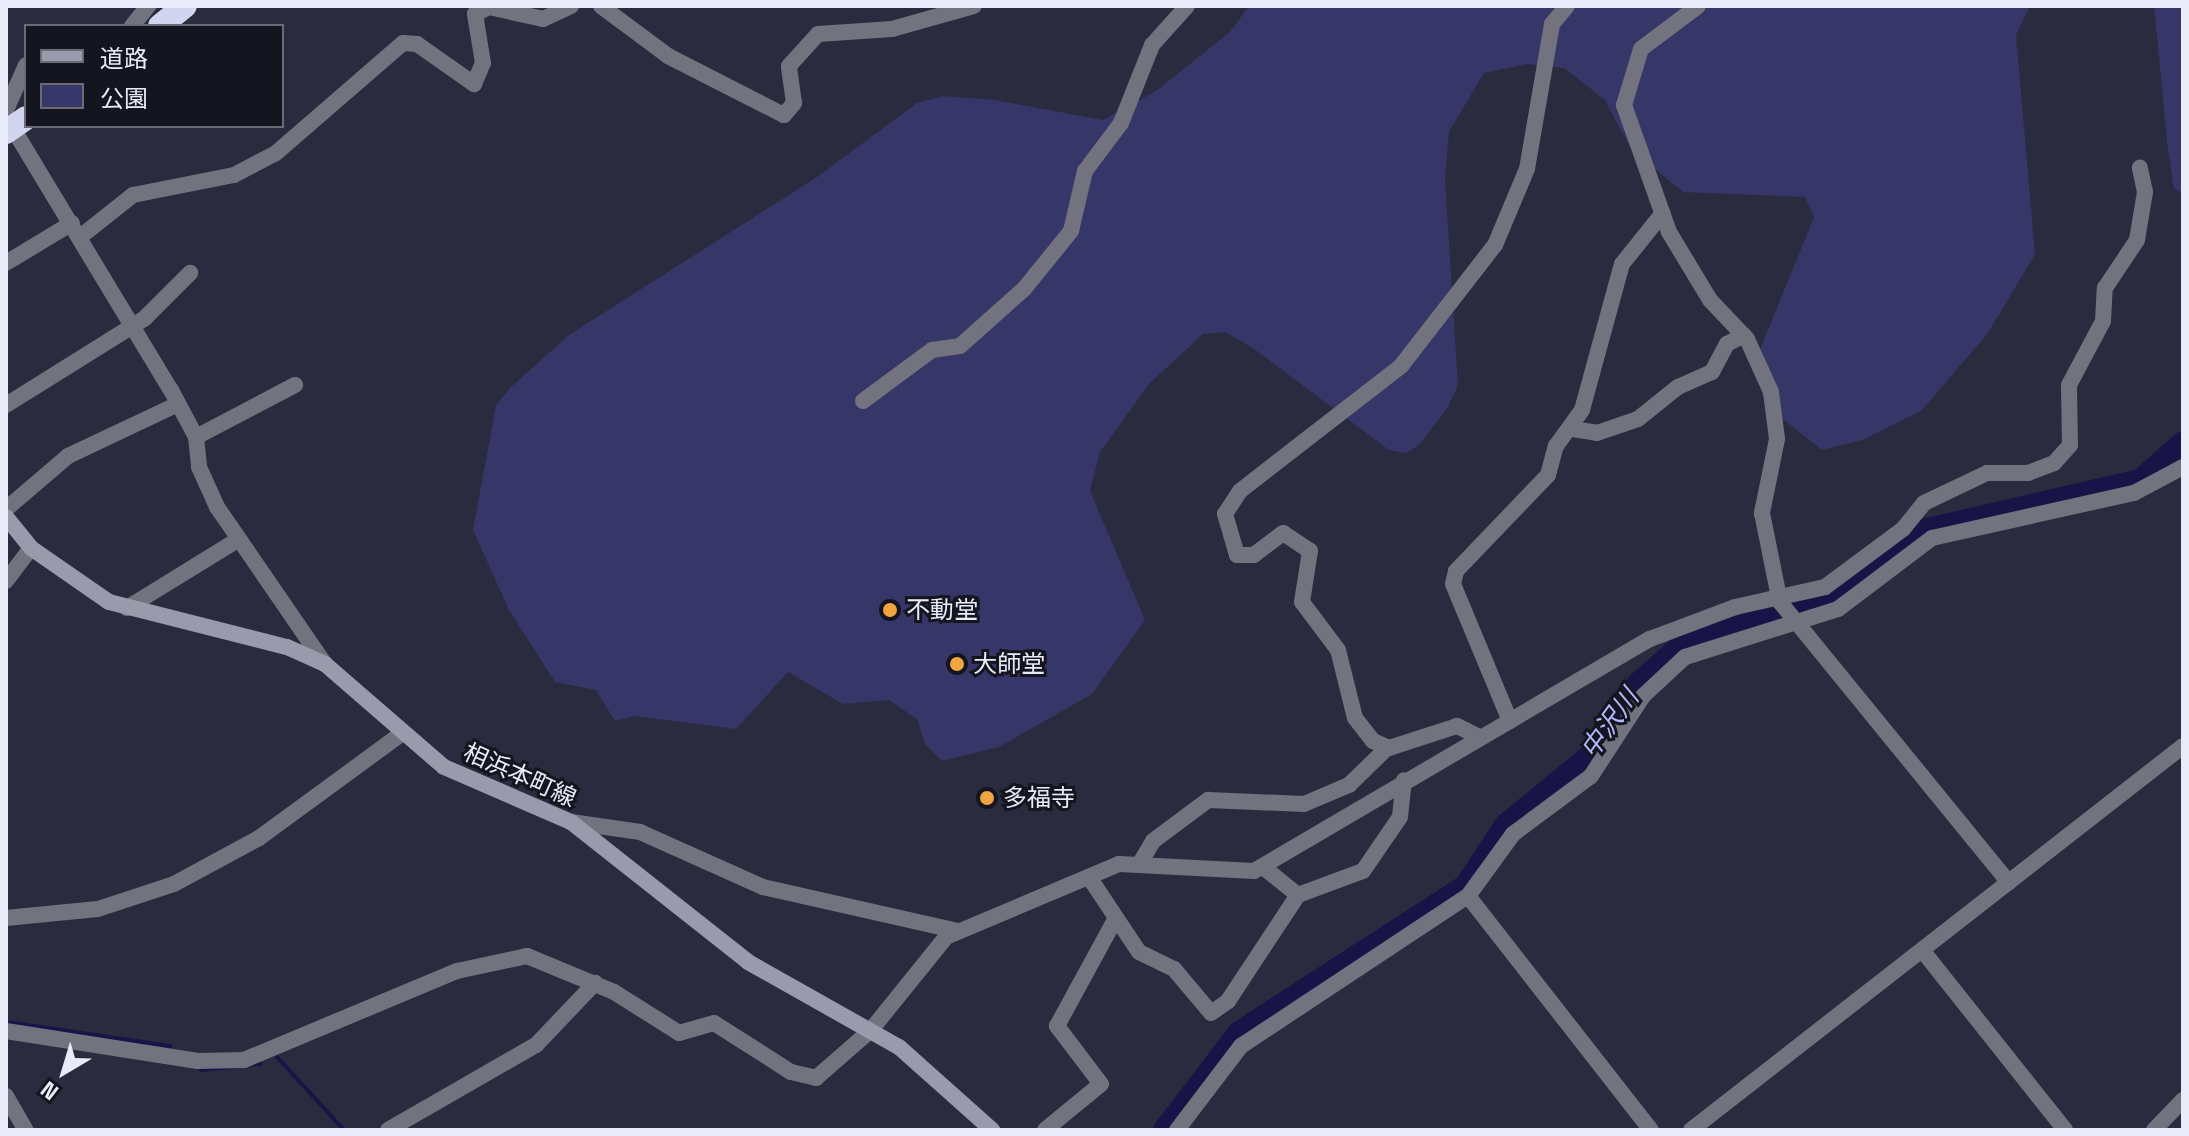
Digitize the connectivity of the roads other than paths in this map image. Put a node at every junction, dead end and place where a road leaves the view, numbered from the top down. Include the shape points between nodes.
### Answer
1 (148, 6) edge
2 (185, 6) edge
3 (571, 6) edge
4 (601, 6) edge
5 (974, 6) edge
6 (1187, 6) edge
7 (1567, 6) edge
8 (1698, 6) edge
9 (134, 24) edge
10 (162, 24) edge
11 (24, 70) edge
12 (6, 110) edge
13 (6, 117) edge
14 (24, 119) edge
15 (6, 132) edge
16 (2140, 168) dead end
17 (1663, 213) junction
18 (76, 230) junction
19 (6, 263) edge
20 (190, 273) dead end
21 (133, 326) junction
22 (1744, 335) junction
23 (295, 385) dead end
24 (863, 401) dead end
25 (178, 404) junction
26 (6, 405) edge
27 (1573, 429) junction
28 (196, 437) junction
29 (2183, 467) edge
30 (6, 509) edge
31 (6, 517) edge
32 (236, 541) junction
33 (31, 548) junction
34 (6, 581) edge
35 (127, 608) junction
36 (1789, 613) junction
37 (325, 664) junction
38 (1510, 721) junction
39 (401, 734) junction
40 (1479, 737) junction
41 (2183, 746) edge
42 (1387, 748) junction
43 (1404, 780) junction
44 (571, 822) junction
45 (1140, 863) junction
46 (1263, 867) junction
47 (1089, 877) junction
48 (2009, 883) junction
49 (1298, 895) junction
50 (1468, 896) junction
51 (6, 918) edge
52 (1116, 918) junction
53 (959, 931) junction
54 (1922, 950) junction
55 (595, 983) junction
56 (871, 1030) junction
57 (6, 1031) edge
58 (6, 1096) edge
59 (2183, 1100) edge
60 (26, 1130) edge
61 (388, 1130) edge
62 (992, 1130) edge
63 (1045, 1130) edge
64 (1177, 1130) edge
65 (1651, 1130) edge
66 (1691, 1130) edge
67 (2065, 1130) edge
68 (2154, 1130) edge

1 - 9 street
2 - 10 highway
3 - 18 street via 543,19 489,7 475,14 483,63 474,84 417,44 403,43 276,153 234,175 133,195
4 - 5 street via 677,61 784,115 794,103 789,66 818,34 892,29
6 - 24 street via 1152,45 1121,123 1085,171 1071,231 1024,289 960,346 932,350
7 - 42 street via 1552,24 1527,169 1495,245 1401,366 1226,507 1237,555 1254,555 1283,533 1310,551 1302,602 1338,650 1359,725
8 - 17 street via 1650,37 1625,92 1628,122 1646,153
11 - 12 street
13 - 18 street
14 - 15 highway, bridge
16 - 36 street via 2145,192 2137,240 2105,288 2103,321 2069,385 2070,445 2045,469 1987,473 1924,503
17 - 22 street via 1710,300
17 - 27 street via 1622,264
18 - 19 street
18 - 21 street
20 - 21 street
21 - 25 street
21 - 26 street via 53,369
22 - 27 street via 1727,344 1712,372 1678,387 1638,419 1597,433
22 - 36 street via 1774,408 1777,447 1762,513
23 - 28 street
25 - 28 street
25 - 30 street via 81,448
27 - 38 street via 1556,446 1539,490 1463,558 1453,584
28 - 32 street via 199,467
29 - 36 street via 2134,493 1932,538 1838,609
31 - 33 main road, 相浜本町線
32 - 35 street
32 - 37 street
33 - 34 street
33 - 35 main road, 相浜本町線
35 - 37 main road, 相浜本町線 via 287,647
36 - 38 street via 1735,607 1662,633
36 - 48 street
36 - 50 street via 1671,666 1643,696 1591,776 1513,834
37 - 39 main road, 相浜本町線
38 - 40 street
39 - 44 main road, 相浜本町線 via 444,767
39 - 51 street via 259,838 174,884 98,909
40 - 42 street via 1457,726
40 - 43 street
41 - 48 street
42 - 45 street via 1349,785 1299,806 1234,796 1208,800 1153,841
43 - 46 street
43 - 49 street via 1400,817 1363,871
44 - 53 street via 640,832 763,887
44 - 56 main road, 相浜本町線 via 748,962
45 - 46 street via 1236,874
45 - 47 street
46 - 49 street
47 - 52 street
47 - 53 street
48 - 54 street
49 - 52 street via 1228,1001 1211,1013 1174,969 1139,952
50 - 64 street via 1241,1046
50 - 65 street
52 - 63 street via 1057,1026 1101,1084
53 - 56 street via 946,937
54 - 66 street
54 - 67 street
55 - 56 street via 679,1033 714,1023 791,1072 816,1078
55 - 57 street via 527,956 484,961 266,1053 221,1062
55 - 61 street via 536,1045
56 - 62 main road, 相浜本町線
58 - 60 street
59 - 68 street

